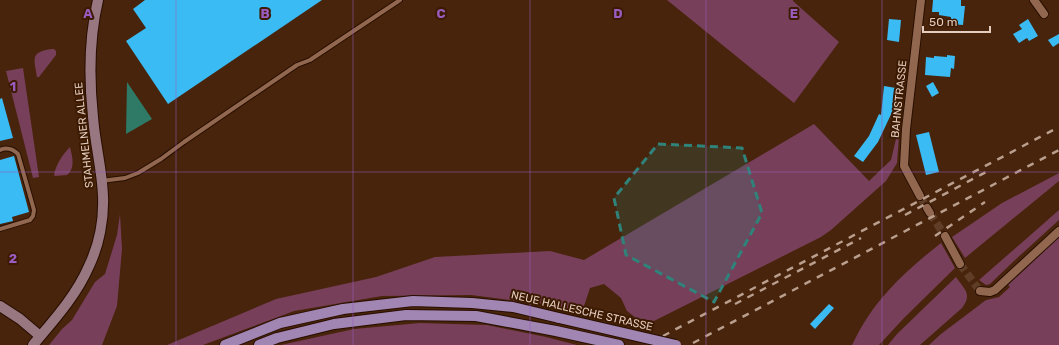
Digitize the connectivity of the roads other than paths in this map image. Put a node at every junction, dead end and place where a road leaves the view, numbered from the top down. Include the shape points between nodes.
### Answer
1 (98, 0) edge
2 (400, 0) edge
3 (921, 0) edge
4 (1034, 0) edge
5 (1044, 14) dead end
6 (0, 150) edge
7 (101, 182) junction
8 (920, 196) tunnel mouth
9 (0, 229) edge
10 (1059, 231) edge
11 (945, 236) tunnel mouth
12 (960, 264) tunnel mouth
13 (980, 291) dead end
14 (0, 306) edge
15 (40, 336) junction
16 (33, 345) edge
17 (225, 345) edge
18 (259, 345) edge
19 (619, 345) edge
20 (676, 345) edge

1 - 7 street, STAHMELNER ALLEE via 90,66
2 - 7 lane via 310,60 297,65 138,174
3 - 8 street, BAHNSTRASSE via 904,166
4 - 5 street
6 - 9 lane via 10,148 18,154 34,210 30,220
7 - 15 street, STAHMELNER ALLEE via 101,225 89,266 77,289
10 - 13 street via 996,290
11 - 12 street
14 - 15 street
15 - 16 street
17 - 20 main road, NEUE HALLESCHE STRASSE, bridge via 280,323 343,310 412,301 513,307
18 - 19 main road via 334,324 406,315 476,316 556,330

